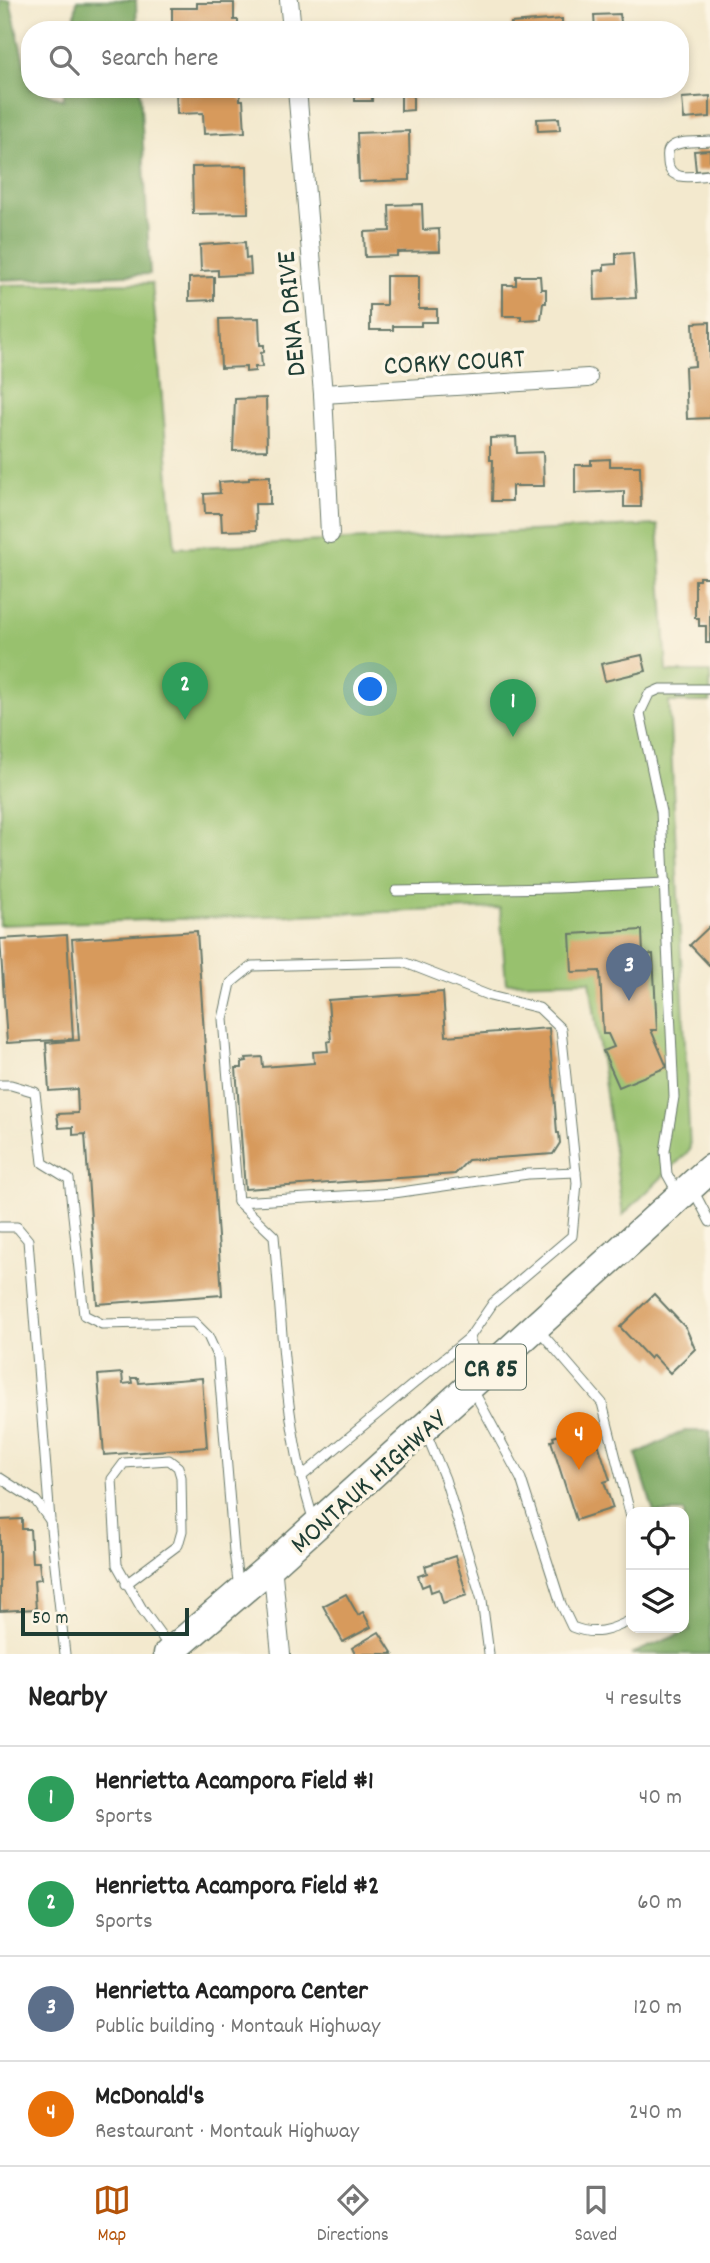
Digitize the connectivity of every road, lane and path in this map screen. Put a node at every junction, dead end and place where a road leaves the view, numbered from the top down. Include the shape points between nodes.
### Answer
1 (289, 0) edge
2 (291, 21) edge
3 (298, 98) edge
4 (710, 141) edge
5 (710, 175) edge
6 (588, 378) dead end
7 (323, 394) junction
8 (330, 534) dead end
9 (710, 689) edge
10 (666, 883) junction
11 (396, 891) dead end
12 (0, 1085) edge
13 (576, 1172) junction
14 (693, 1184) edge
15 (238, 1202) junction
16 (710, 1222) edge
17 (0, 1227) edge
18 (536, 1327) junction
19 (469, 1338) junction
20 (479, 1378) junction
21 (424, 1429) junction
22 (301, 1477) junction
23 (0, 1478) edge
24 (628, 1507) edge
25 (50, 1521) junction
26 (315, 1527) junction
27 (272, 1565) junction
28 (126, 1584) junction
29 (240, 1593) junction
30 (626, 1622) edge
31 (170, 1652) edge
32 (65, 1654) edge
33 (281, 1654) edge
34 (489, 1654) edge

1 - 2 street
3 - 7 street, DENA DRIVE
4 - 5 lane via 679,144 667,152 673,174
6 - 7 street, CORKY COURT
7 - 8 street, DENA DRIVE
9 - 10 lane via 660,690 649,694 639,713 662,812
10 - 11 lane
10 - 14 lane via 674,1097 665,1151 667,1174
12 - 29 lane via 35,1092 43,1163 69,1179 84,1315 102,1324 194,1322 208,1336 218,1358
13 - 15 lane via 528,1174 394,1193
13 - 15 lane via 561,1029 539,1009 490,996 403,962 252,966 231,983 223,1019
13 - 19 lane via 572,1236 493,1303
14 - 16 lane
14 - 18 main road, MONTAUK HIGHWAY / CR 85
15 - 22 lane via 274,1236 291,1425
17 - 25 lane via 17,1227 28,1240
18 - 20 main road, MONTAUK HIGHWAY / CR 85
18 - 24 lane via 602,1403
19 - 20 lane
19 - 22 lane
20 - 21 main road, MONTAUK HIGHWAY / CR 85
20 - 30 lane via 521,1479 572,1627 588,1633
21 - 26 main road, MONTAUK HIGHWAY / CR 85
21 - 34 lane via 445,1479 482,1600
22 - 26 lane
23 - 25 lane via 36,1501
25 - 32 lane
26 - 27 main road, MONTAUK HIGHWAY / CR 85
27 - 29 main road, CR 85
27 - 33 street
28 - 28 lane via 117,1566 112,1479 124,1463 169,1460 181,1477 178,1545
28 - 31 lane
29 - 31 main road, CR 85

